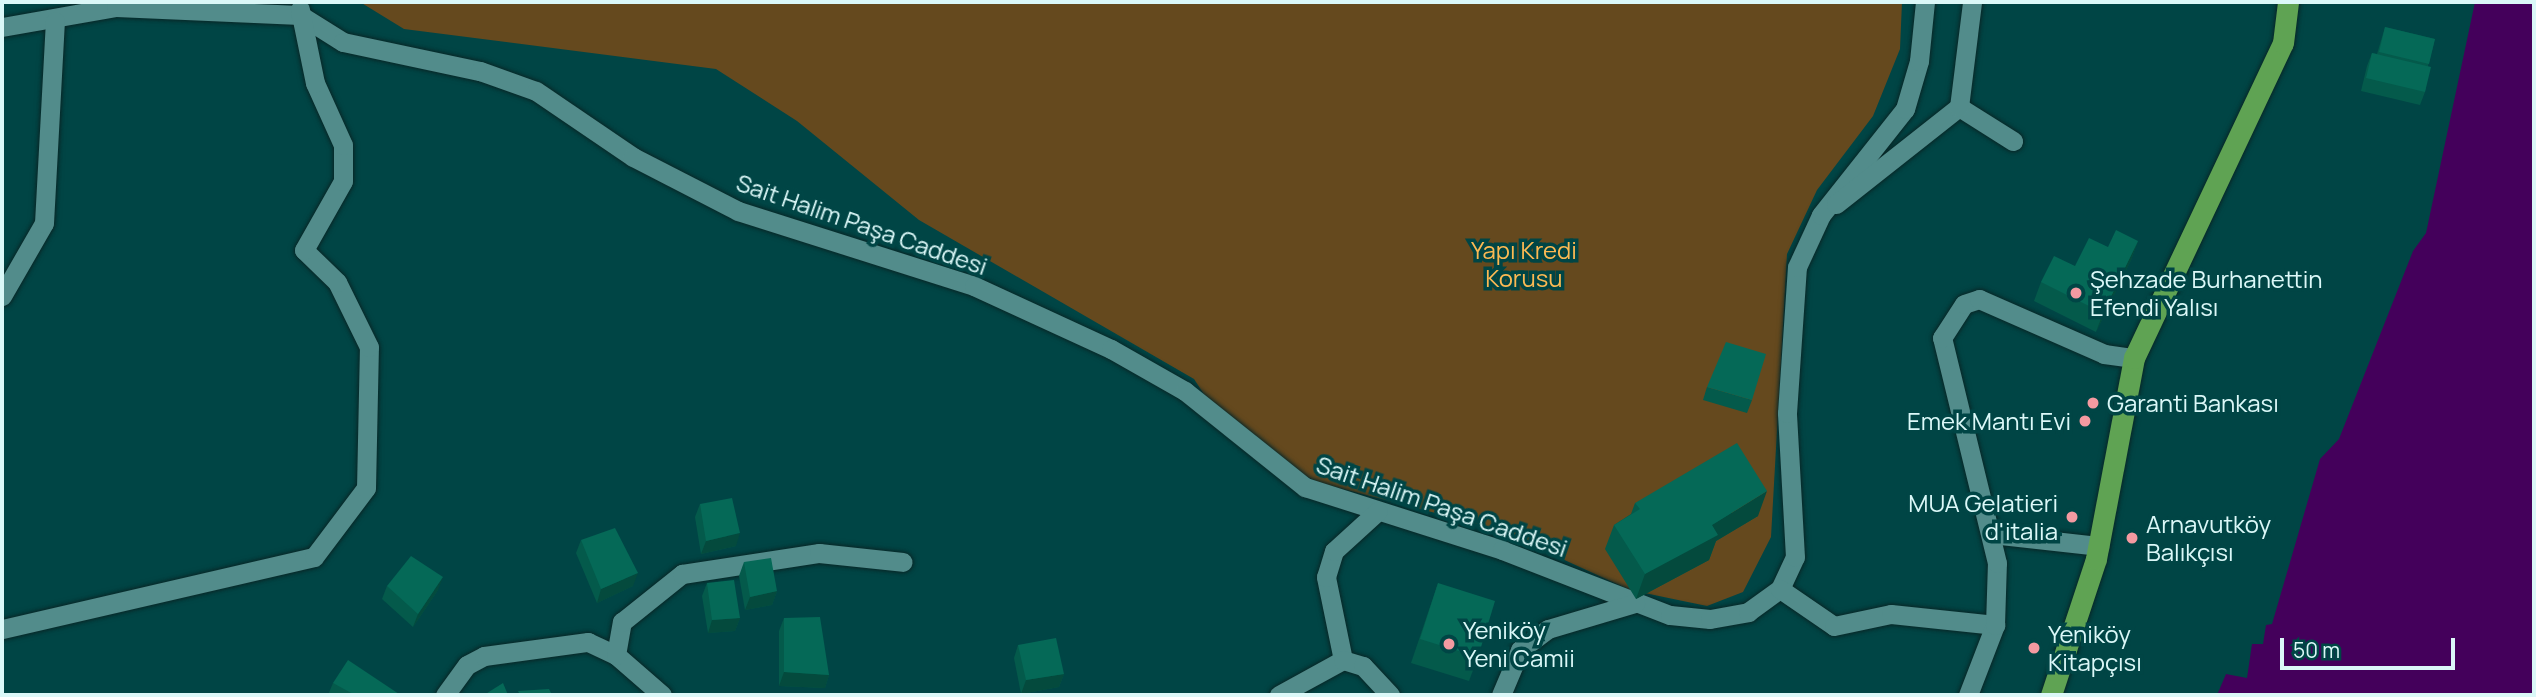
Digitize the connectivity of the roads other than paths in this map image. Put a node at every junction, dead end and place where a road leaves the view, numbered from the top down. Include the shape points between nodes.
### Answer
1 (1925, 2) edge
2 (1972, 2) edge
3 (2288, 2) edge
4 (116, 4) edge
5 (300, 8) edge
6 (55, 21) junction
7 (2, 27) edge
8 (1959, 107) junction
9 (2013, 142) dead end
10 (1821, 215) junction
11 (2, 296) edge
12 (2134, 358) junction
13 (1378, 511) junction
14 (1992, 534) junction
15 (2099, 546) junction
16 (903, 562) dead end
17 (1780, 589) junction
18 (1634, 603) junction
19 (1995, 625) junction
20 (2, 629) edge
21 (617, 655) junction
22 (1343, 660) junction
23 (1302, 689) edge
24 (640, 690) edge
25 (445, 695) edge
26 (662, 695) edge
27 (1279, 695) edge
28 (1390, 695) edge
29 (1501, 695) edge
30 (1968, 695) edge
31 (2051, 695) edge

1 - 10 street, Sait Halim Paşa Caddesi via 1906,109
2 - 8 street
3 - 12 main road via 2278,55
4 - 5 street, Sait Halim Paşa Caddesi
4 - 6 street, Sait Halim Paşa Caddesi
5 - 13 street, Sait Halim Paşa Caddesi via 343,42 480,71 536,90 634,158 738,211 974,286 1111,349 1185,391 1305,487
5 - 20 street via 315,83 343,145 343,181 304,250 337,282 369,347 366,488 314,557
6 - 7 street, Sait Halim Paşa Caddesi
6 - 11 street via 44,223
8 - 9 street
8 - 10 street, Sait Halim Paşa Caddesi
10 - 17 street, Sait Halim Paşa Caddesi via 1797,267 1791,303 1787,413 1795,556
12 - 14 street via 2104,354 1979,299 1964,304 1942,338
12 - 15 main road
13 - 18 street, Sait Halim Paşa Caddesi
13 - 22 street via 1335,551 1326,577
14 - 15 street
14 - 19 street
15 - 31 main road
16 - 21 street via 819,554 682,573 622,622
17 - 18 street, Sait Halim Paşa Caddesi via 1748,612 1710,619
17 - 19 street via 1834,626 1891,614
18 - 29 street, Sait Halim Paşa Caddesi via 1548,629 1520,650
19 - 30 street
21 - 24 street
21 - 25 street via 588,642 484,656 467,666
22 - 23 street
22 - 28 street via 1363,666
23 - 27 street
24 - 26 street

